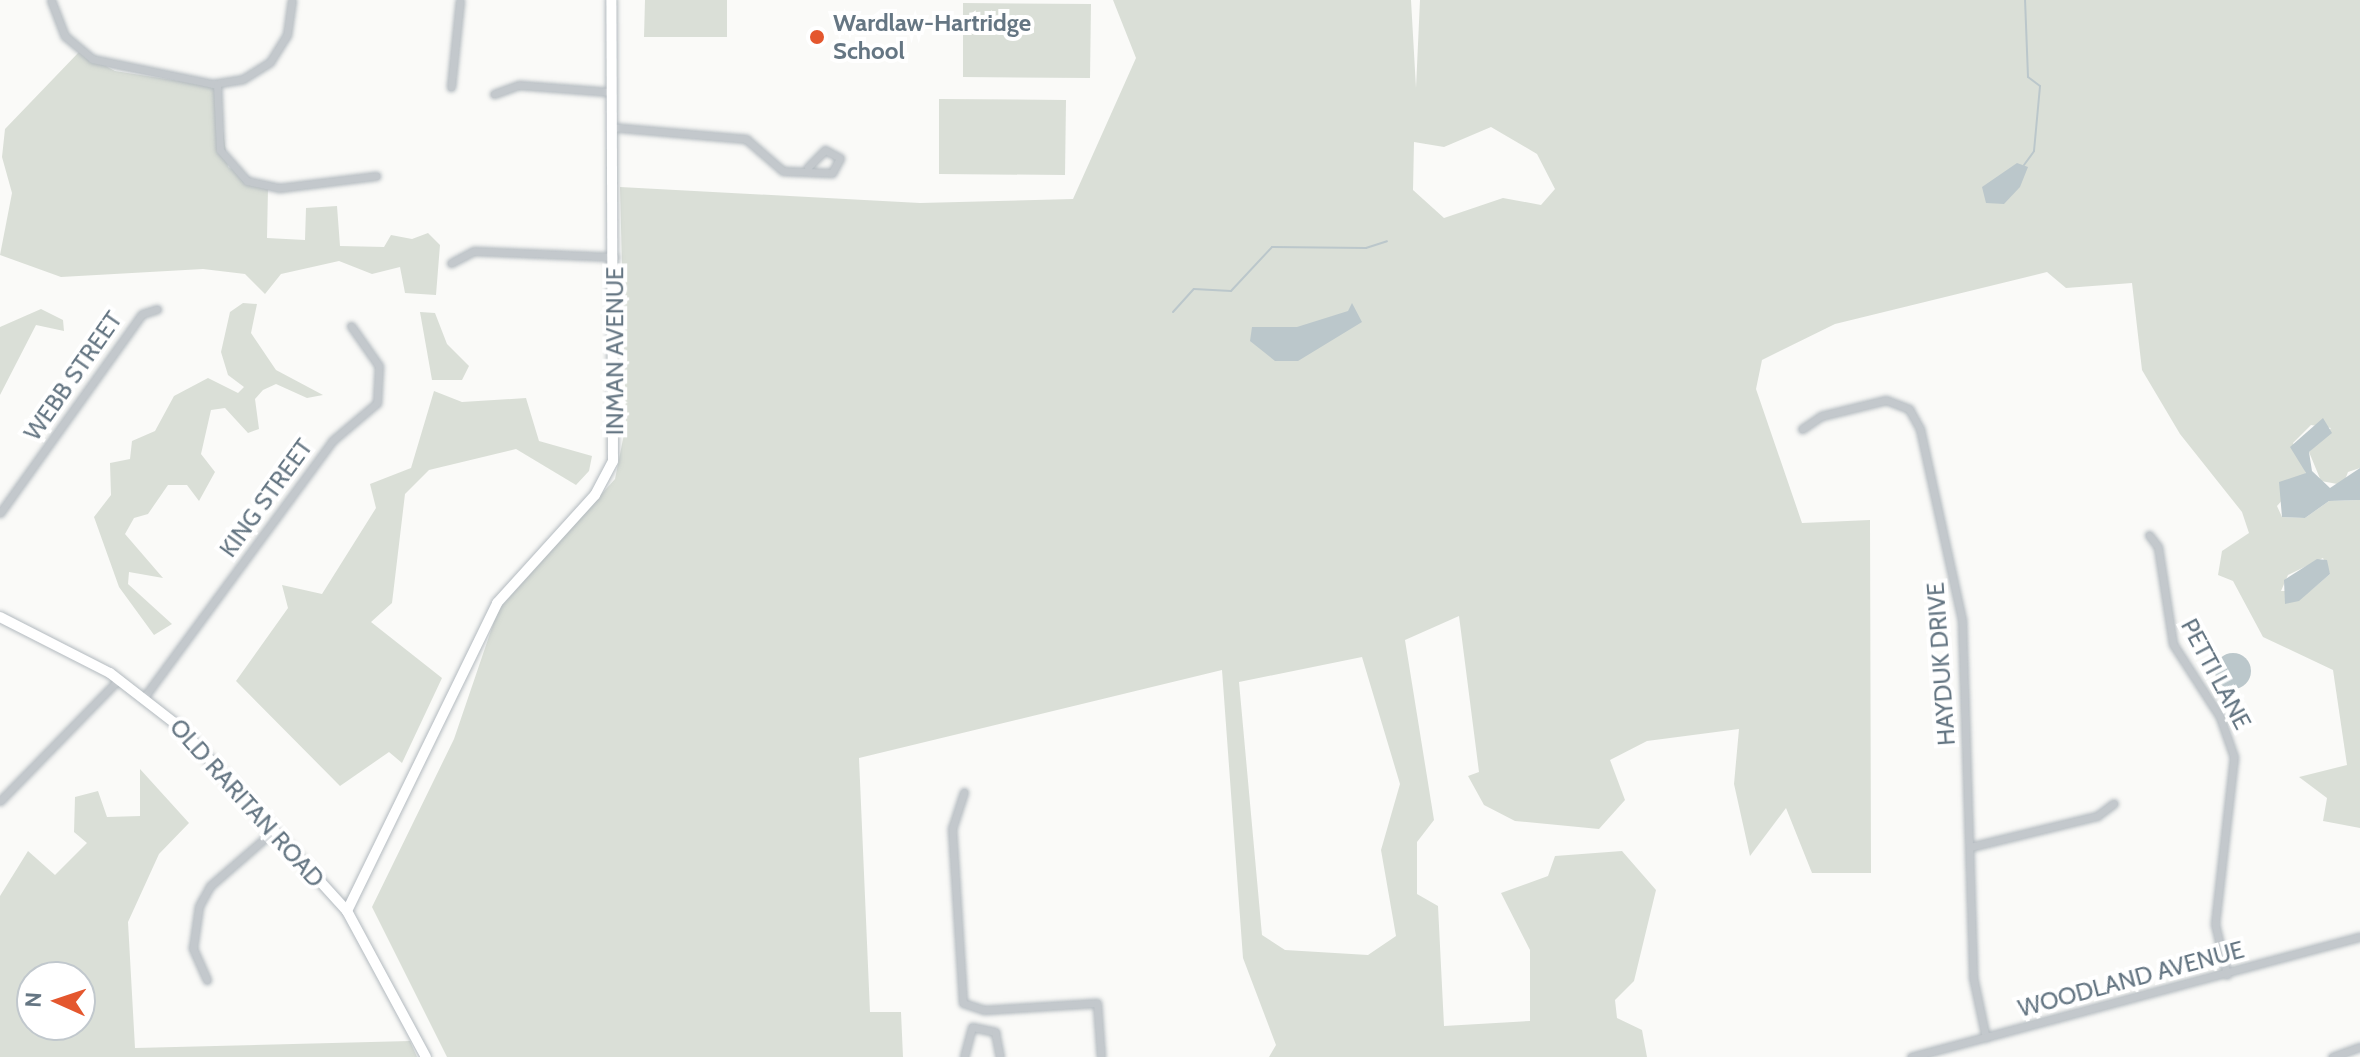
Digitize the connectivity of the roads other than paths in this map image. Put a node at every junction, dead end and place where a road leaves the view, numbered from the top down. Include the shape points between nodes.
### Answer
1 (51, 0) edge
2 (292, 0) edge
3 (460, 0) edge
4 (611, 0) edge
5 (217, 84) junction
6 (451, 87) dead end
7 (610, 92) junction
8 (494, 94) dead end
9 (610, 127) junction
10 (808, 167) dead end
11 (376, 176) dead end
12 (615, 257) junction
13 (451, 263) dead end
14 (157, 309) dead end
15 (351, 326) dead end
16 (1802, 429) dead end
17 (0, 513) edge
18 (2149, 535) dead end
19 (0, 617) edge
20 (119, 679) junction
21 (145, 696) junction
22 (964, 792) dead end
23 (0, 801) edge
24 (2114, 803) dead end
25 (271, 833) junction
26 (1970, 847) junction
27 (347, 911) junction
28 (2360, 937) edge
29 (2227, 975) junction
30 (207, 980) dead end
31 (1986, 1038) junction
32 (2360, 1047) edge
33 (426, 1057) edge
34 (964, 1057) edge
35 (1000, 1057) edge
36 (1101, 1057) edge
37 (1911, 1057) edge
38 (2333, 1057) edge

1 - 5 street via 65,36 92,59
2 - 5 street via 289,27 275,56 250,76
3 - 6 street
4 - 7 main road, INMAN AVENUE
5 - 11 street via 220,150 247,181 279,188
7 - 8 street via 519,85
7 - 9 main road, INMAN AVENUE
9 - 10 street via 746,139 783,171
9 - 12 main road, INMAN AVENUE
12 - 13 street via 474,251
12 - 27 main road, INMAN AVENUE via 618,427 607,479 497,603
14 - 17 street, WEBB STREET via 142,314
15 - 21 street, KING STREET via 379,366 377,403 332,441
16 - 26 street, HAYDUK DRIVE via 1821,416 1886,400 1917,419 1958,585
18 - 29 street, PETTI LANE via 2158,547 2173,644 2220,717 2234,757 2215,924
19 - 20 main road, OLD RARITAN ROAD
20 - 21 main road, OLD RARITAN ROAD
20 - 23 street
21 - 25 main road, OLD RARITAN ROAD
22 - 36 street via 952,828 963,1003 984,1010 1097,1003
24 - 26 street via 2097,816
25 - 27 main road, OLD RARITAN ROAD
25 - 30 street via 210,886 199,906 193,948
26 - 31 street, HAYDUK DRIVE via 1973,977
27 - 33 main road, OLD RARITAN ROAD
28 - 29 street, WOODLAND AVENUE
29 - 31 street, WOODLAND AVENUE
31 - 37 street, WOODLAND AVENUE
32 - 38 street
34 - 35 street via 972,1027 995,1032

